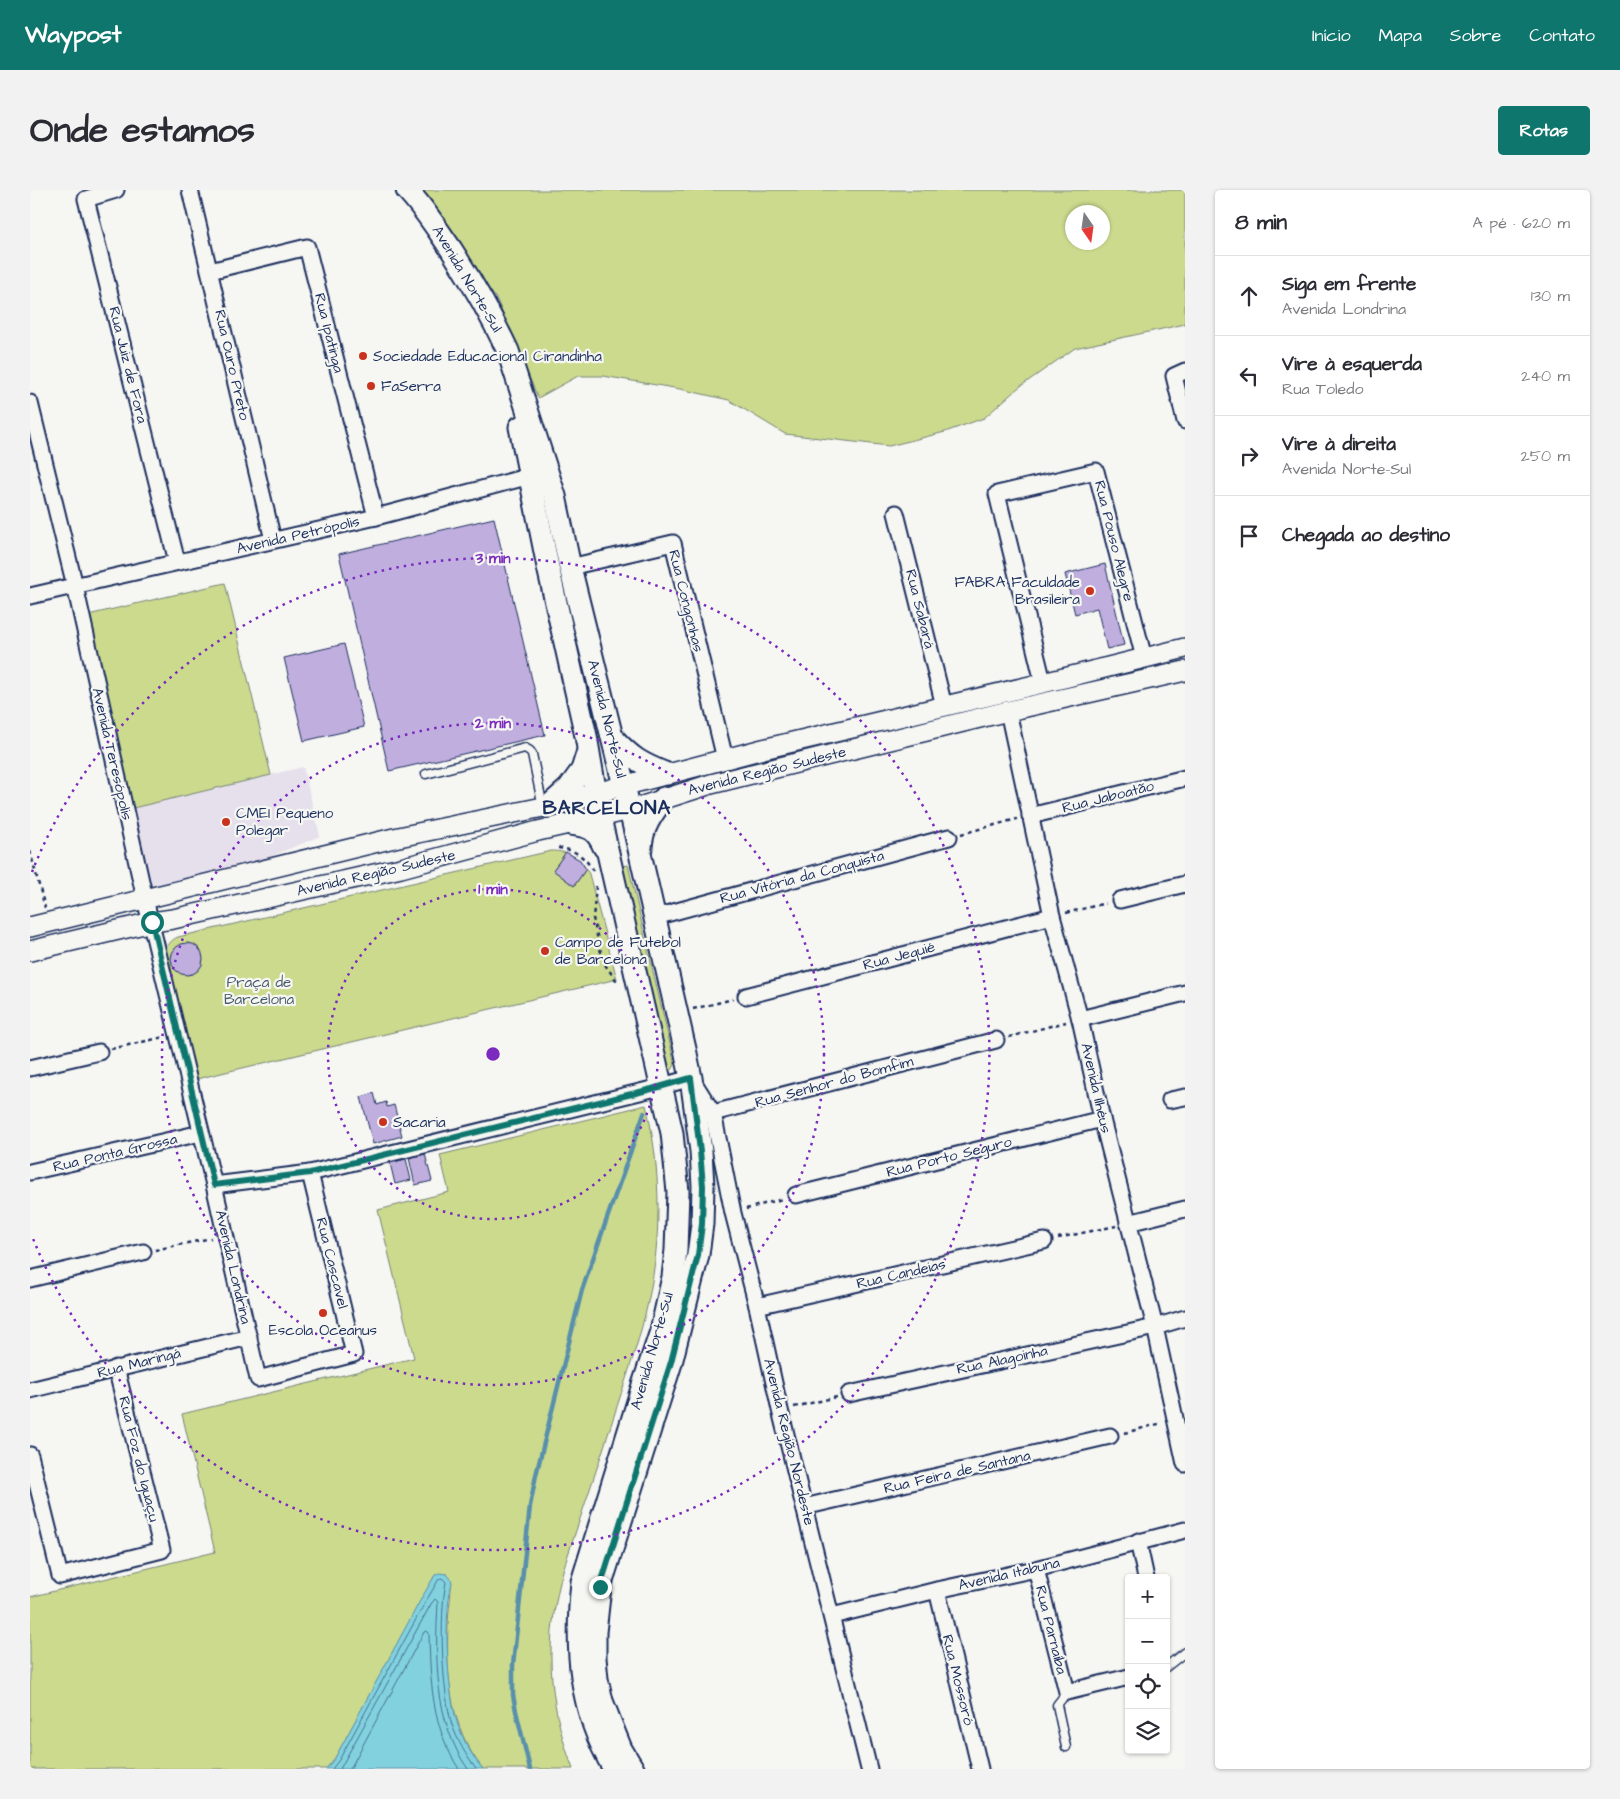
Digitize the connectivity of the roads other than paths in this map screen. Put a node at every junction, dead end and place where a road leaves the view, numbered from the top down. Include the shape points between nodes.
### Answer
1 (116, 190) edge
2 (190, 190) edge
3 (391, 190) edge
4 (407, 190) edge
5 (210, 271) junction
6 (1185, 371) edge
7 (30, 403) edge
8 (1185, 421) edge
9 (530, 476) junction
10 (556, 496) junction
11 (896, 513) dead end
12 (376, 517) junction
13 (273, 540) junction
14 (177, 562) junction
15 (570, 568) junction
16 (75, 586) junction
17 (30, 596) edge
18 (1185, 648) edge
19 (1144, 658) junction
20 (1185, 671) edge
21 (1044, 682) junction
22 (944, 706) junction
23 (1008, 711) junction
24 (612, 737) junction
25 (588, 750) junction
26 (724, 759) junction
27 (426, 774) dead end
28 (667, 774) junction
29 (1185, 778) edge
30 (623, 787) junction
31 (596, 794) junction
32 (664, 798) junction
33 (546, 806) junction
34 (630, 810) junction
35 (1030, 816) junction
36 (600, 818) junction
37 (570, 824) junction
38 (440, 829) junction
39 (949, 837) road end
40 (394, 838) junction
41 (640, 853) junction
42 (447, 857) junction
43 (609, 857) junction
44 (401, 868) junction
45 (1185, 884) edge
46 (145, 899) junction
47 (1120, 900) road end
48 (1052, 916) junction
49 (655, 917) junction
50 (152, 922) junction
51 (30, 927) edge
52 (30, 951) edge
53 (1185, 993) edge
54 (746, 996) road end
55 (1080, 1019) junction
56 (996, 1040) road end
57 (99, 1052) road end
58 (30, 1068) edge
59 (691, 1078) junction
60 (662, 1087) junction
61 (713, 1114) junction
62 (1102, 1119) junction
63 (201, 1133) junction
64 (30, 1172) edge
65 (310, 1173) junction
66 (214, 1185) junction
67 (796, 1195) road end
68 (1185, 1209) edge
69 (1128, 1223) junction
70 (1044, 1241) road end
71 (144, 1252) road end
72 (30, 1279) edge
73 (757, 1306) junction
74 (1185, 1318) edge
75 (1155, 1327) junction
76 (249, 1337) junction
77 (116, 1368) junction
78 (258, 1379) joint
79 (30, 1390) edge
80 (849, 1394) road end
81 (1110, 1436) road end
82 (30, 1456) edge
83 (1185, 1464) edge
84 (804, 1508) junction
85 (1185, 1530) edge
86 (1138, 1541) junction
87 (1036, 1569) junction
88 (1145, 1574) edge
89 (937, 1590) junction
90 (832, 1616) junction
91 (1185, 1652) edge
92 (1170, 1664) edge
93 (1125, 1678) edge
94 (1067, 1692) junction
95 (1066, 1747) dead end
96 (614, 1769) edge
97 (633, 1769) edge
98 (869, 1769) edge
99 (980, 1769) edge

1 - 14 street, Rua Juiz de Fora via 86,198
2 - 5 street, Rua Ouro Preto
3 - 9 main road, Avenida Norte-Sul via 428,236 475,308 507,382
4 - 10 main road, Avenida Norte-Sul via 487,307 513,366
5 - 12 street, Rua Ipatinga via 307,247
5 - 13 street, Rua Ouro Preto
6 - 8 street via 1174,376
7 - 16 street, Avenida Teresópolis
9 - 10 street via 546,481
9 - 12 street, Avenida Petrópolis
9 - 25 main road, Avenida Norte-Sul
10 - 15 main road, Avenida Norte-Sul
11 - 22 street, Rua Sabará
12 - 13 street, Avenida Petrópolis
13 - 14 street, Avenida Petrópolis
14 - 16 street, Avenida Petrópolis
15 - 24 main road, Avenida Norte-Sul
15 - 26 street, Rua Congonhas via 673,543
16 - 17 street, Avenida Petrópolis
16 - 46 street, Avenida Teresópolis
18 - 19 street, Avenida Região Sudeste
19 - 21 street, Avenida Região Sudeste
19 - 21 street, Rua Pouso Alegre via 1096,471 997,494
20 - 23 street, Avenida Região Sudeste
21 - 22 street, Avenida Região Sudeste
22 - 26 street, Avenida Região Sudeste
23 - 32 street, Avenida Região Sudeste
23 - 35 street, Avenida Ilhéus
24 - 28 main road via 628,755
24 - 30 main road, Avenida Norte-Sul
25 - 31 main road, Avenida Norte-Sul
25 - 33 main road via 582,770 569,788
26 - 28 street, Avenida Região Sudeste
27 - 33 lane via 525,748 532,754
28 - 30 street, Avenida Região Sudeste
29 - 35 street, Rua Jaboatão
30 - 31 street, Avenida Região Sudeste
30 - 34 main road, Avenida Norte-Sul
31 - 33 street, Avenida Região Sudeste
31 - 36 main road, Avenida Norte-Sul
32 - 34 street, Avenida Região Sudeste
32 - 41 main road via 650,816 642,836
33 - 38 street, Avenida Região Sudeste
34 - 36 street, Avenida Região Sudeste
34 - 41 main road, Avenida Norte-Sul
35 - 48 street, Avenida Ilhéus
36 - 37 street, Avenida Região Sudeste
36 - 43 main road, Avenida Norte-Sul
37 - 42 street, Avenida Região Sudeste
37 - 43 main road via 592,829 600,837
38 - 40 street, Avenida Região Sudeste
38 - 42 street via 449,843
39 - 49 street, Rua Vitória da Conquista
40 - 44 street via 397,862
40 - 46 street, Avenida Região Sudeste
41 - 49 main road, Avenida Norte-Sul
42 - 44 street, Avenida Região Sudeste
43 - 60 main road, Avenida Norte-Sul
44 - 50 street, Avenida Região Sudeste
45 - 47 street
46 - 50 street, Avenida Teresópolis
46 - 51 street, Avenida Região Sudeste
48 - 54 street, Rua Jequié
48 - 55 street, Avenida Ilhéus
49 - 59 main road, Avenida Norte-Sul
50 - 52 street, Avenida Região Sudeste
50 - 63 street, Avenida Londrina
53 - 55 street
55 - 62 street, Avenida Ilhéus
56 - 61 street, Rua Senhor do Bomfim
57 - 58 street
59 - 60 street
59 - 61 street
59 - 97 main road, Avenida Norte-Sul via 703,1186 698,1255 671,1362 600,1587 595,1632 602,1701
60 - 65 street
60 - 96 main road, Avenida Norte-Sul via 672,1133 678,1192 672,1278 661,1331 582,1582 579,1609 579,1665 584,1695 593,1724
61 - 73 street, Avenida Região Nordeste via 733,1213
62 - 67 street, Rua Porto Seguro
62 - 69 street, Avenida Ilhéus
63 - 64 street, Rua Ponta Grossa
63 - 66 street, Avenida Londrina
65 - 66 street
65 - 78 street, Rua Cascavel via 354,1354
66 - 76 street, Avenida Londrina
68 - 69 street
69 - 75 street, Avenida Ilhéus
70 - 73 street, Rua Candeias
71 - 72 street
73 - 84 street, Avenida Região Nordeste
74 - 75 street, Rua Alagoinha
75 - 80 street, Rua Alagoinha
75 - 83 street, Avenida Ilhéus
76 - 77 street, Rua Maringá
76 - 78 street, Avenida Londrina
77 - 79 street, Rua Maringá
77 - 82 street, Rua Foz do Iguaçu via 162,1550 60,1576
81 - 84 street, Rua Feira de Santana
84 - 90 street, Avenida Região Nordeste
85 - 86 street, Avenida Itabuna
86 - 87 street, Avenida Itabuna
86 - 88 street
87 - 89 street, Avenida Itabuna
87 - 94 street, Rua Parnaíba
89 - 90 street, Avenida Itabuna
89 - 99 street, Rua Mossoró
90 - 98 street, Avenida Região Nordeste
91 - 92 lane
93 - 94 street
94 - 95 lane via 1057,1705

